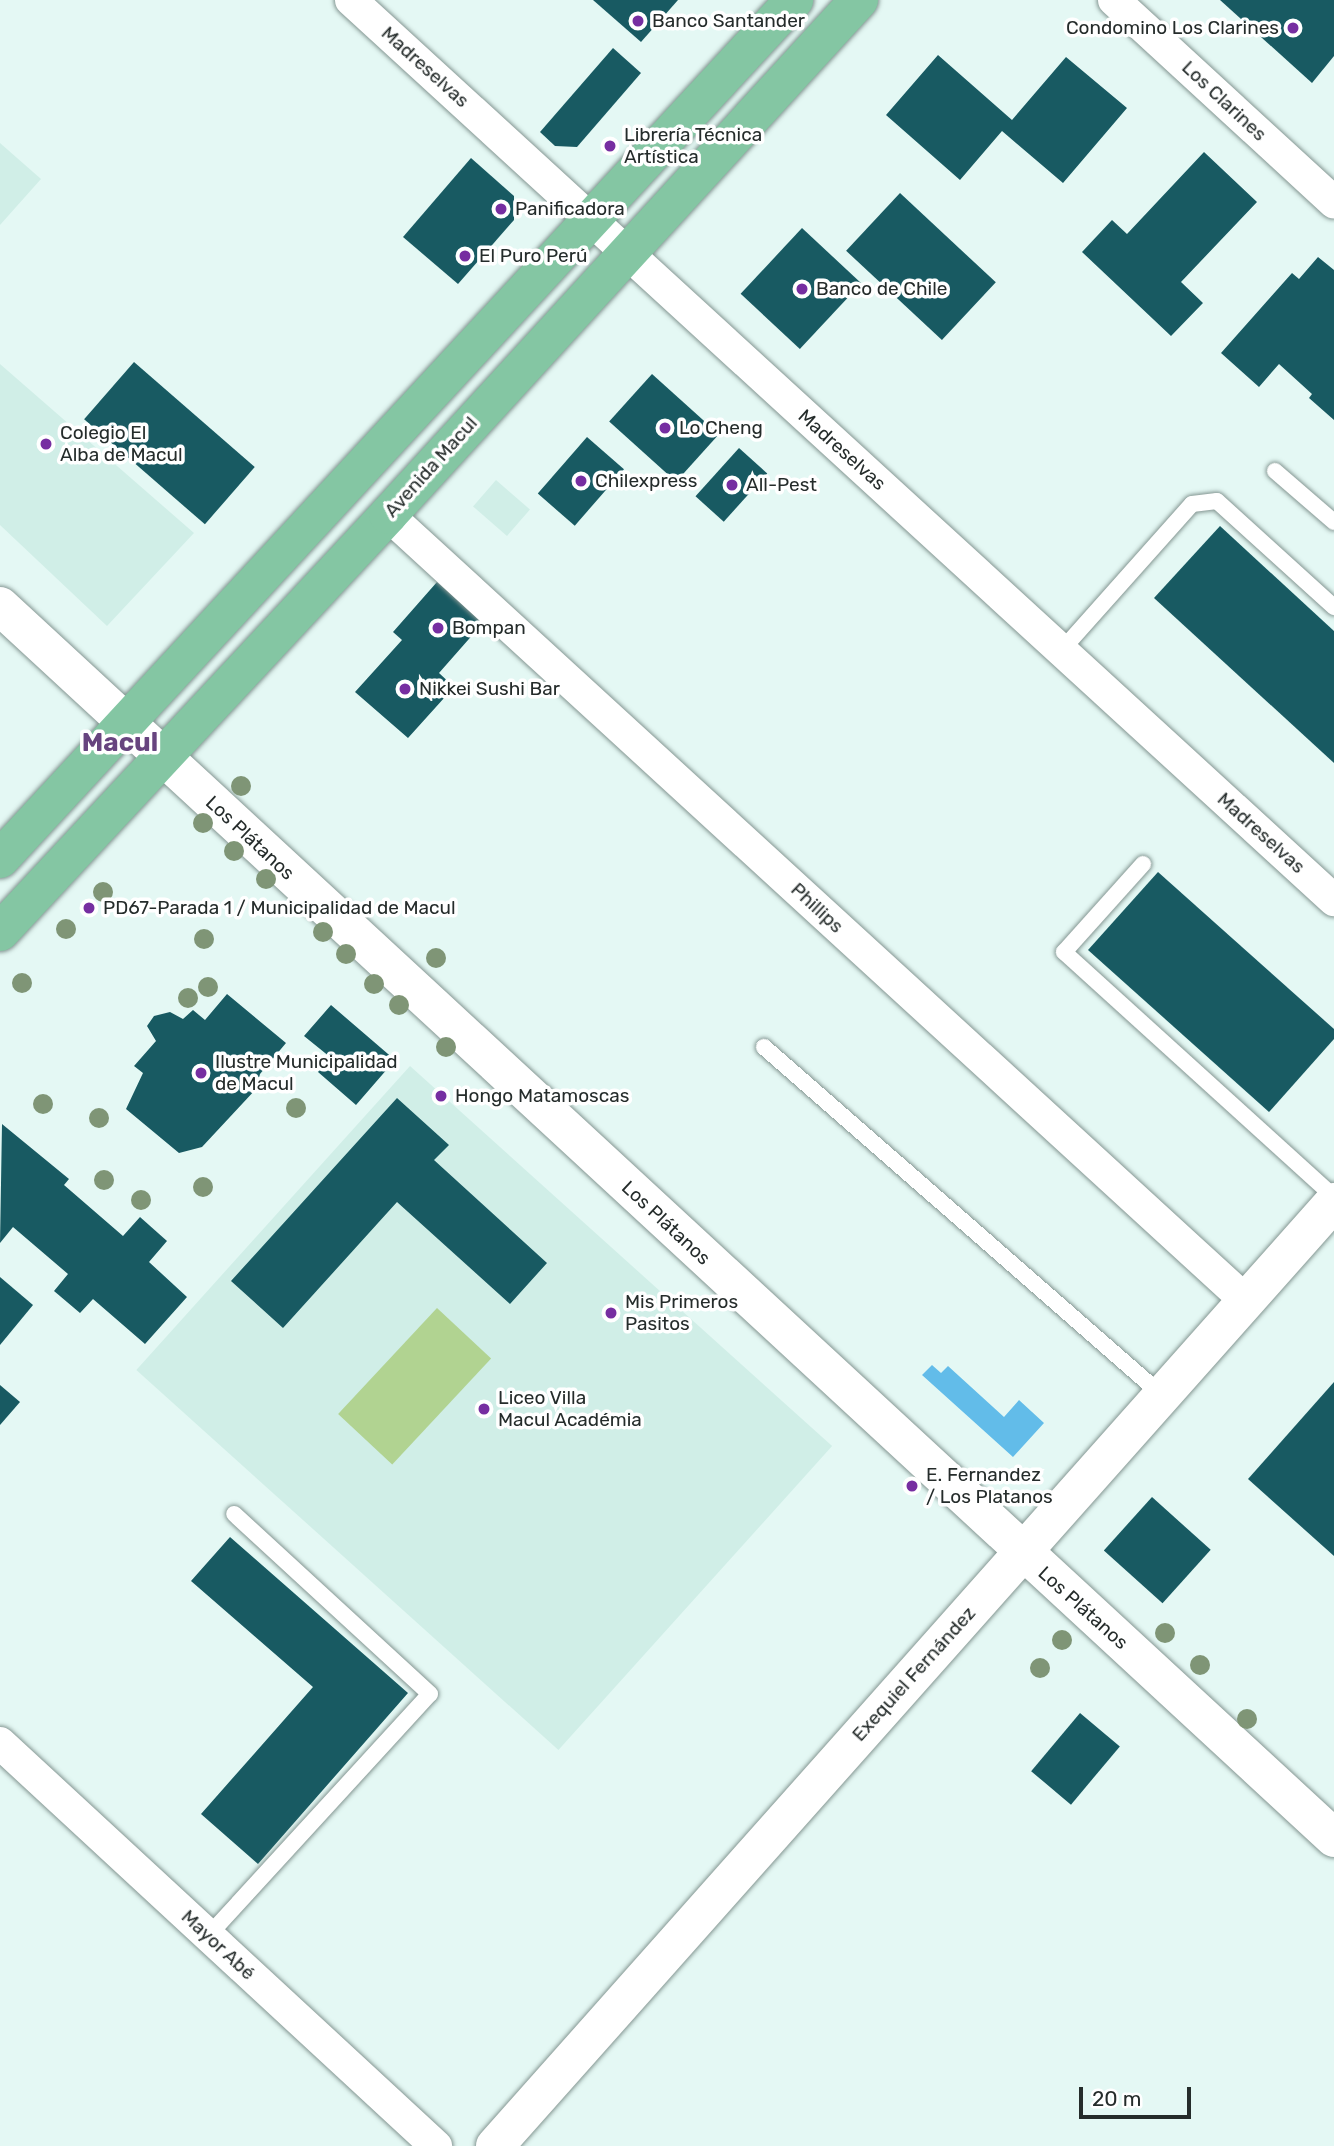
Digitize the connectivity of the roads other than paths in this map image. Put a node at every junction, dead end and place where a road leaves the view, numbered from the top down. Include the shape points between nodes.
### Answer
1 (351, 0) edge
2 (794, 0) edge
3 (859, 0) edge
4 (1114, 0) edge
5 (1334, 202) edge
6 (592, 220) junction
7 (627, 252) junction
8 (1275, 471) dead end
9 (388, 515) junction
10 (1334, 522) edge
11 (0, 606) edge
12 (1334, 607) edge
13 (1061, 651) junction
14 (127, 723) junction
15 (163, 757) junction
16 (0, 859) edge
17 (1143, 864) dead end
18 (1334, 900) edge
19 (0, 932) edge
20 (764, 1046) dead end
21 (1334, 1197) edge
22 (1334, 1202) edge
23 (1246, 1301) junction
24 (1162, 1395) junction
25 (234, 1514) dead end
26 (1022, 1552) junction
27 (0, 1743) edge
28 (1334, 1838) edge
29 (208, 1936) junction
30 (436, 2146) edge
31 (495, 2146) edge

1 - 6 street, Madreselvas
2 - 6 main road
3 - 7 main road, Avenida Macul
4 - 5 street, Los Clarines
6 - 7 street, Madreselvas
6 - 14 main road
7 - 9 main road, Avenida Macul
7 - 13 street, Madreselvas
8 - 10 lane
9 - 15 main road, Avenida Macul
9 - 23 street, Phillips
11 - 14 street, Los Plátanos
12 - 13 lane via 1217,501 1192,504
13 - 18 street, Madreselvas
14 - 15 street, Los Plátanos
14 - 16 main road
15 - 19 main road, Avenida Macul
15 - 26 street, Los Plátanos
17 - 21 lane via 1064,952
20 - 24 lane
22 - 23 street, Exequiel Fernández
23 - 24 street, Exequiel Fernández
24 - 26 street, Exequiel Fernández
25 - 29 lane via 429,1694
26 - 28 street, Los Plátanos
26 - 31 street, Exequiel Fernández
27 - 29 street, Mayor Abé
29 - 30 street, Mayor Abé

